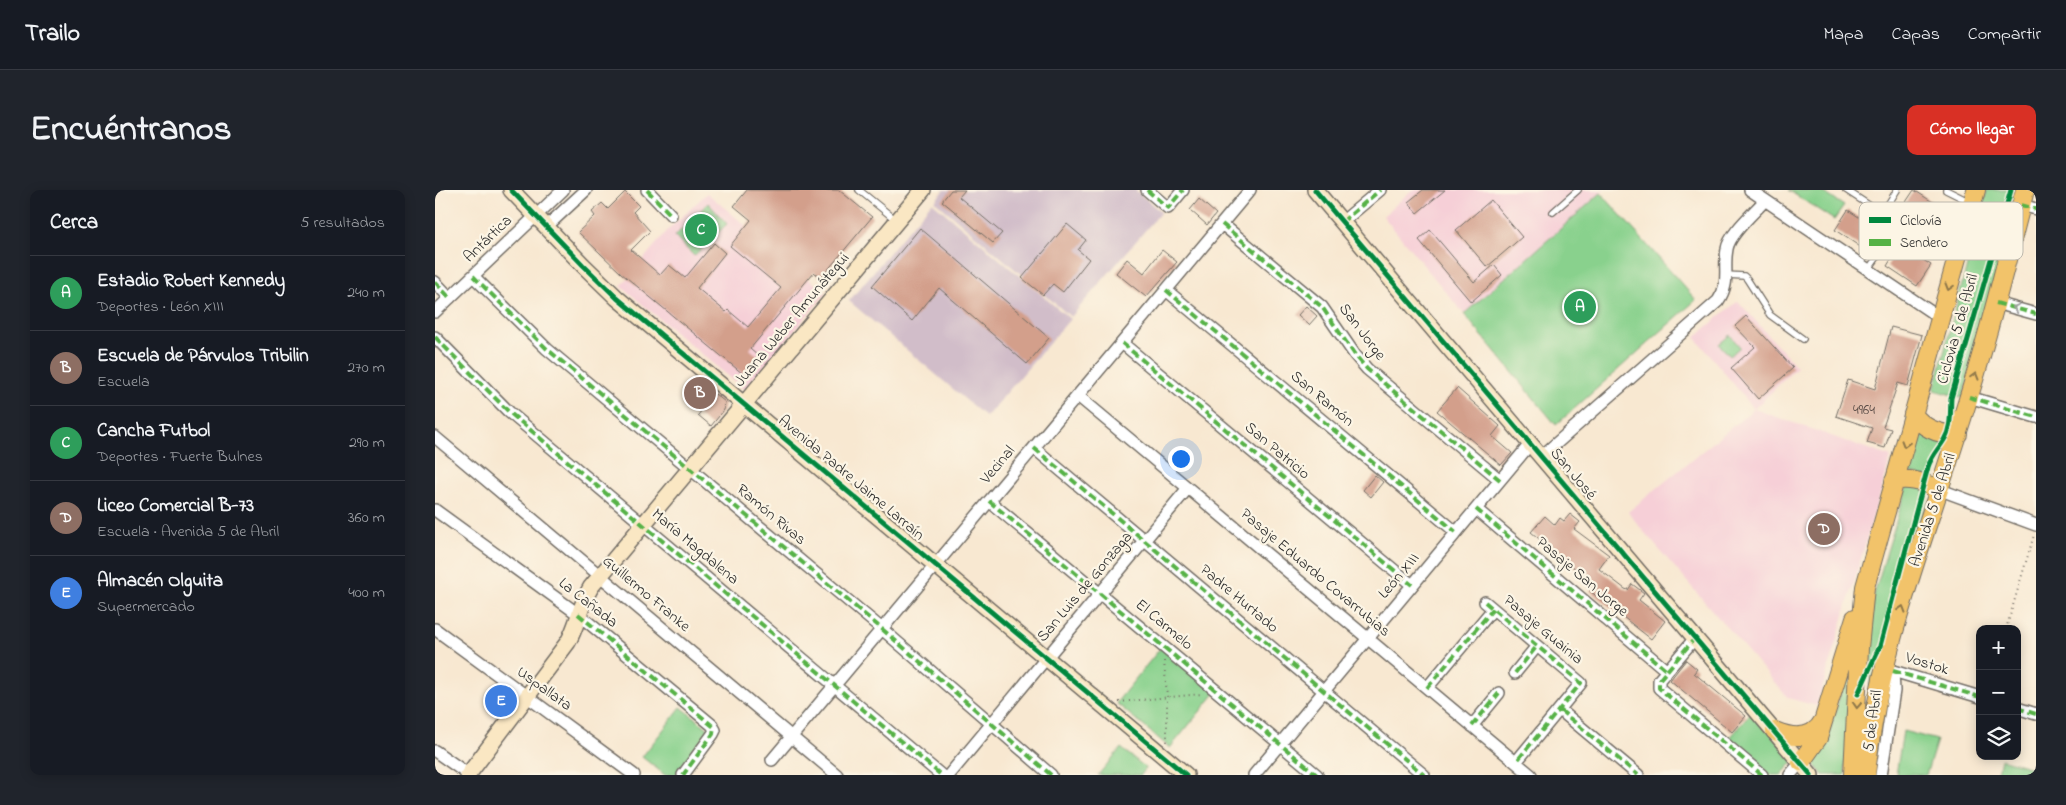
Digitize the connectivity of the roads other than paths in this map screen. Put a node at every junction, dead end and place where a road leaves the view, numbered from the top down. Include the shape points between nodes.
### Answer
1 (511, 190) edge
2 (563, 190) edge
3 (586, 190) edge
4 (647, 190) edge
5 (859, 190) edge
6 (923, 190) edge
7 (1147, 190) edge
8 (1183, 190) edge
9 (1250, 190) edge
10 (1315, 190) edge
11 (1380, 190) edge
12 (1578, 190) edge
13 (1750, 190) edge
14 (1846, 190) edge
15 (1897, 190) edge
16 (1946, 190) edge
17 (1974, 196) edge
18 (1765, 200) junction
19 (1864, 202) edge
20 (1890, 202) edge
21 (1553, 212) dead end
22 (671, 215) dead end
23 (541, 222) junction
24 (897, 222) junction
25 (1342, 222) junction
26 (1222, 224) junction
27 (1875, 260) edge
28 (1953, 260) edge
29 (2004, 260) edge
30 (1956, 262) joint
31 (1868, 270) junction
32 (1727, 275) junction
33 (473, 276) junction
34 (435, 282) edge
35 (1166, 290) junction
36 (450, 298) junction
37 (1988, 300) junction
38 (435, 312) edge
39 (2036, 314) edge
40 (1940, 318) junction
41 (435, 337) edge
42 (1803, 339) dead end
43 (1122, 343) junction
44 (1078, 396) junction
45 (1969, 397) junction
46 (744, 405) junction
47 (1913, 414) junction
48 (2036, 416) edge
49 (1958, 434) junction
50 (435, 437) edge
51 (1531, 443) junction
52 (1034, 448) junction
53 (1542, 456) junction
54 (690, 469) junction
55 (1500, 480) junction
56 (1894, 481) junction
57 (1188, 488) junction
58 (1938, 489) junction
59 (989, 501) junction
60 (1476, 509) junction
61 (435, 510) edge
62 (643, 525) junction
63 (2036, 527) edge
64 (1456, 532) junction
65 (1145, 541) junction
66 (935, 565) junction
67 (600, 577) junction
68 (1412, 585) junction
69 (1865, 587) junction
70 (1101, 594) junction
71 (578, 614) junction
72 (435, 629) edge
73 (882, 629) junction
74 (1696, 637) junction
75 (1368, 638) junction
76 (1537, 646) junction
77 (1047, 658) junction
78 (1840, 663) junction
79 (1891, 664) junction
80 (1859, 667) junction
81 (1667, 671) junction
82 (1515, 673) dead end
83 (834, 686) junction
84 (1427, 688) junction
85 (1324, 691) junction
86 (1499, 693) dead end
87 (1976, 696) edge
88 (528, 697) junction
89 (2021, 709) edge
90 (1560, 710) junction
91 (2036, 714) edge
92 (1823, 721) junction
93 (992, 724) junction
94 (1471, 726) junction
95 (1775, 731) junction
96 (791, 737) junction
97 (1280, 744) junction
98 (435, 751) edge
99 (772, 760) dead end
100 (1516, 762) junction
101 (1801, 771) edge
102 (468, 775) edge
103 (634, 775) edge
104 (683, 775) edge
105 (837, 775) edge
106 (941, 775) edge
107 (949, 775) edge
108 (1051, 775) edge
109 (1186, 775) edge
110 (1253, 775) edge
111 (1317, 775) edge
112 (1424, 775) edge
113 (1531, 775) edge
114 (1638, 775) edge
115 (1762, 775) edge
116 (1853, 775) edge
117 (1866, 775) edge
118 (1881, 775) edge

1 - 23 street, Avenida Padre Jaime Larraín
2 - 23 street, Antártica
3 - 23 street, Antártica
4 - 22 street
5 - 24 lane
6 - 24 street, Juana Weber Amunátegui
7 - 8 street via 1168,208
9 - 26 street, Vecinal
10 - 25 street, San José
11 - 25 street
12 - 21 lane
13 - 18 street
14 - 19 lane
15 - 20 lane
16 - 17 lane
18 - 31 street
18 - 32 street via 1730,240
23 - 33 street, Antártica
23 - 46 street, Avenida Padre Jaime Larraín via 611,292
24 - 46 street, Juana Weber Amunátegui
25 - 51 street, San José
26 - 35 street, Vecinal
26 - 55 street, San Jorge via 1322,307 1367,369
27 - 31 lane
28 - 30 lane
29 - 37 main road, Avenida 5 de Abril
30 -> 40 main road
31 - 40 street
32 - 42 lane via 1744,276 1770,315
32 - 53 street via 1726,288 1718,301
33 - 36 street, Antártica
33 - 54 street, Ramón Rivas via 547,349
34 - 36 street
35 - 43 street, Vecinal
35 - 64 street, San Ramón
36 - 38 street, Antártica
39 -> 37 street
45 -> 37 main road, Avenida 5 de Abril
40 - 47 main road
41 - 62 street, María Magdalena via 509,412
43 - 44 street, Vecinal
43 - 68 street, San Patricio
44 - 52 street, Vecinal
44 - 57 street, Pasaje Eduardo Covarrubias
45 - 48 street
45 - 49 main road, Avenida 5 de Abril
46 - 54 street, Juana Weber Amunátegui
46 - 66 street, Avenida Padre Jaime Larraín
47 - 49 main road via 1933,431
47 -> 56 main road
49 - 58 main road, Avenida 5 de Abril
50 - 67 street, Guillermo Franke
51 - 53 street, San José
51 - 55 street, León XIII
52 - 59 street, Vecinal
52 - 65 street, Padre Hurtado
53 - 74 street, San José
54 - 62 street, Juana Weber Amunátegui
54 - 73 street, Ramón Rivas
55 - 60 street, León XIII
56 - 58 main road via 1914,480
56 - 69 main road
57 - 65 street, San Luis de Gonzaga
57 - 75 street, Pasaje Eduardo Covarrubias
58 - 63 street
79 -> 58 main road, Avenida 5 de Abril
59 - 66 street, Vecinal
59 - 70 street, El Carmelo
60 - 64 street, León XIII
60 - 81 street, Pasaje San Jorge
61 - 71 street, La Cañada
62 - 67 street, Juana Weber Amunátegui
62 - 83 street, María Magdalena
64 - 68 street, León XIII
65 - 70 street, San Luis de Gonzaga
65 - 85 street, Padre Hurtado
66 - 73 street, Vecinal
66 - 77 street, Avenida Padre Jaime Larraín
67 - 71 street, Juana Weber Amunátegui
67 - 96 street, Guillermo Franke
68 - 75 street, León XIII
69 - 78 main road
69 - 80 main road
70 - 77 street, San Luis de Gonzaga
70 - 97 street, El Carmelo
71 - 88 street, Juana Weber Amunátegui via 568,642
71 - 104 street, La Cañada via 712,725 713,734
72 - 88 street, Uspallata
73 - 83 street, Vecinal
73 - 93 street, Ramón Rivas
74 - 81 street
74 - 95 street, San José
75 - 84 street, Pasaje Eduardo Covarrubias
75 - 85 street, León XIII
76 - 82 street
76 - 84 street, Pasaje Guainia via 1489,606
76 - 90 street, Pasaje Guainia via 1581,684
77 - 93 street, San Luis de Gonzaga
77 - 109 street, Avenida Padre Jaime Larraín
78 - 80 lane
78 - 92 main road
79 - 87 street, Vostok
79 - 117 main road, Avenida 5 de Abril via 1873,718
79 - 118 street, 5 de Abril via 1894,690
80 -> 116 main road
81 - 115 street via 1658,682 1661,691
83 - 96 street, Vecinal
83 - 106 street, María Magdalena
84 - 94 street, Pasaje Eduardo Covarrubias
85 - 97 street, León XIII
85 - 112 street, Padre Hurtado
86 - 94 street
88 - 102 street, Juana Weber Amunátegui
88 - 103 street, Uspallata
89 - 91 street
90 - 100 street
90 - 114 street
92 - 95 main road via 1814,732 1804,736
92 - 101 main road
93 - 107 street, San Luis de Gonzaga
93 - 108 street, Ramón Rivas
94 - 100 street, Pasaje Eduardo Covarrubias
95 - 101 street, San José
96 - 99 street, Vecinal
96 - 105 street, Guillermo Franke
97 - 110 street, León XIII
97 - 111 street, El Carmelo
98 - 102 street
100 - 113 street, Pasaje Eduardo Covarrubias

